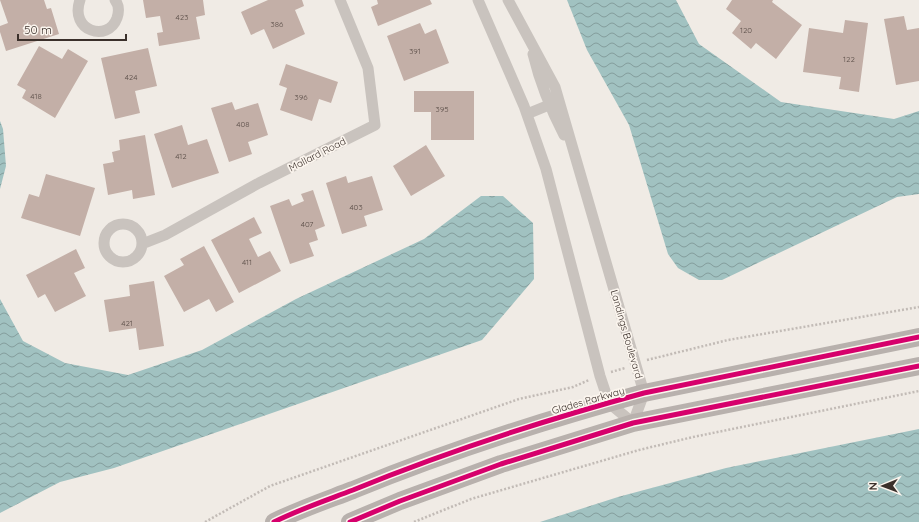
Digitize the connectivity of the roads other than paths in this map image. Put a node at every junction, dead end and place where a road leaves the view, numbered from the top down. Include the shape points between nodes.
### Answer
1 (80, 0) edge
2 (115, 0) edge
3 (340, 0) edge
4 (478, 0) edge
5 (508, 0) edge
6 (529, 39) junction
7 (549, 105) junction
8 (527, 114) junction
9 (578, 162) junction
10 (142, 244) dead end
11 (919, 337) edge
12 (919, 366) edge
13 (644, 393) junction
14 (609, 403) junction
15 (632, 423) junction
16 (274, 522) edge
17 (350, 522) edge

1 - 2 street via 79,19 93,31 112,27 116,22 118,9
3 - 10 street, Mallard Road via 368,68 375,125 165,235
4 - 8 street
5 - 6 street, Landings Boulevard
6 - 7 street via 538,76
6 - 9 street, Landings Boulevard via 555,87
7 - 8 street
7 - 9 street
8 - 14 street via 546,169
9 - 13 street, Landings Boulevard
11 - 13 main road, Glades Parkway
12 - 15 main road
13 - 14 main road, Glades Parkway
13 - 15 street
14 - 15 street
14 - 16 main road, Glades Parkway via 493,438
15 - 17 main road via 501,464

